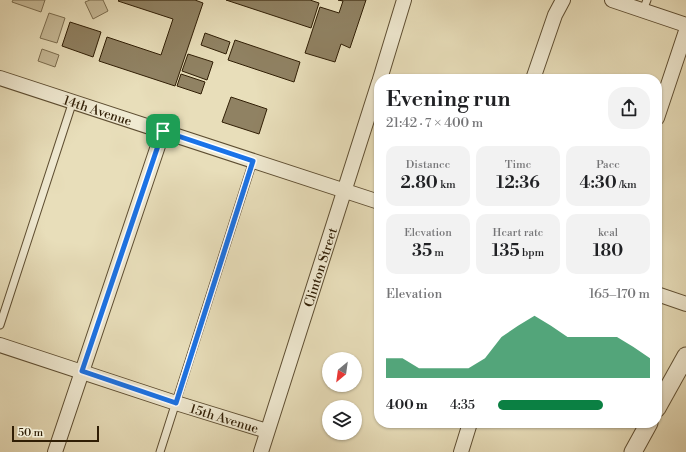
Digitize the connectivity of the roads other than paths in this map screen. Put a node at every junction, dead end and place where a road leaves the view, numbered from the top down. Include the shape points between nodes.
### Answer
1 (404, 0) edge
2 (563, 0) edge
3 (612, 0) edge
4 (645, 5) edge
5 (686, 24) edge
6 (686, 31) edge
7 (382, 74) edge
8 (535, 74) edge
9 (0, 78) edge
10 (374, 98) edge
11 (73, 101) junction
12 (662, 103) edge
13 (163, 131) junction
14 (253, 161) junction
15 (345, 191) junction
16 (374, 200) edge
17 (662, 296) edge
18 (686, 304) edge
19 (0, 325) edge
20 (0, 345) edge
21 (686, 356) edge
22 (82, 371) junction
23 (662, 399) edge
24 (176, 403) junction
25 (468, 428) edge
26 (646, 428) edge
27 (267, 431) junction
28 (55, 452) edge
29 (160, 452) edge
30 (261, 452) edge
31 (461, 452) edge
32 (633, 452) edge

1 - 7 street
2 - 8 street via 555,15
3 - 4 street
4 - 5 street
6 - 12 street
9 - 11 street, 14th Avenue
10 - 15 street, Clinton Street
11 - 13 street, 14th Avenue
11 - 19 lane
13 - 14 street, 14th Avenue
13 - 22 street
14 - 15 street, 14th Avenue
14 - 24 lane
15 - 16 street, 14th Avenue
15 - 27 street, Clinton Street
17 - 18 street
20 - 22 street, 15th Avenue
21 - 23 street
22 - 24 street, 15th Avenue
22 - 28 street
24 - 27 street, 15th Avenue
24 - 29 lane
25 - 31 street
26 - 32 street
27 - 30 street, Clinton Street

